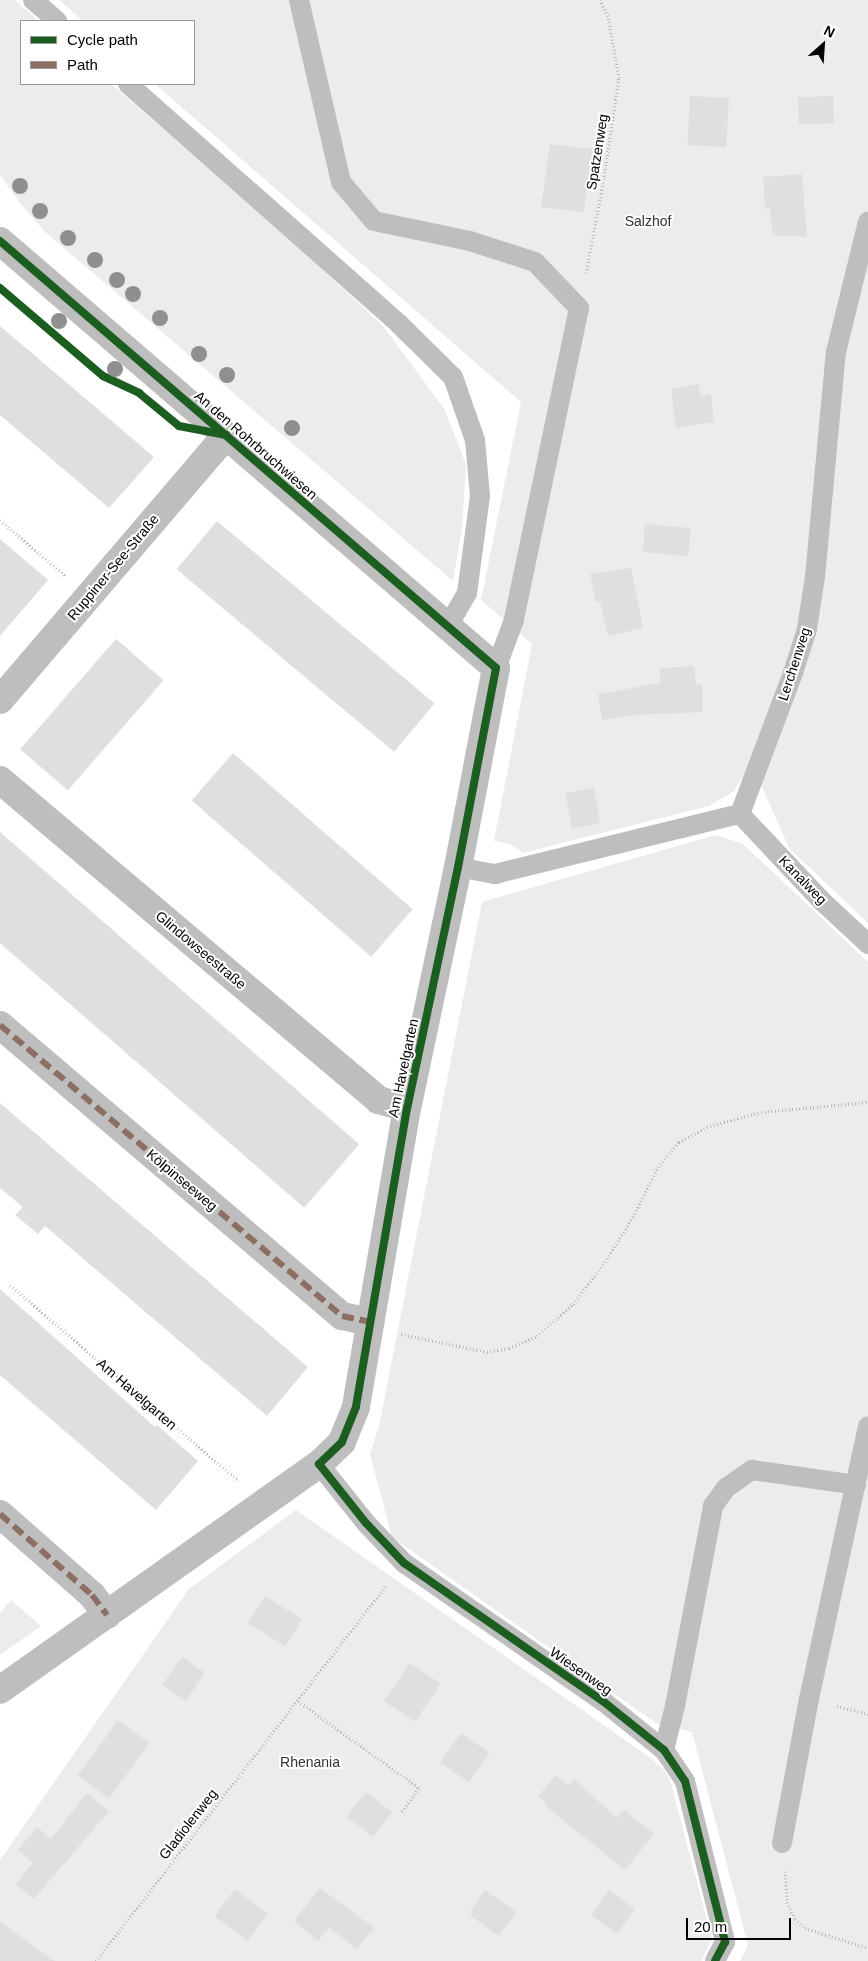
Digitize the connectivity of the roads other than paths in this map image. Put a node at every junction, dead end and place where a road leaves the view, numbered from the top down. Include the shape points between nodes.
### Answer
1 (33, 0) edge
2 (299, 0) edge
3 (56, 20) edge
4 (129, 85) edge
5 (868, 222) edge
6 (0, 241) edge
7 (226, 434) junction
8 (448, 626) junction
9 (496, 668) junction
10 (0, 700) edge
11 (0, 780) edge
12 (740, 814) junction
13 (458, 867) junction
14 (868, 944) edge
15 (0, 1025) edge
16 (407, 1108) junction
17 (370, 1322) junction
18 (868, 1426) edge
19 (319, 1464) junction
20 (856, 1486) junction
21 (0, 1514) edge
22 (107, 1615) junction
23 (0, 1690) edge
24 (664, 1750) junction
25 (782, 1843) road end
26 (714, 1961) edge

1 - 3 lane
2 - 9 lane via 341,182 374,221 470,241 535,262 579,308 514,620
4 - 8 lane via 399,324 453,377 475,440 480,496 467,593
5 - 12 lane, Lerchenweg via 836,352 815,577 807,628
6 - 7 street, An den Rohrbruchwiesen
7 - 8 street, An den Rohrbruchwiesen
7 - 10 street, Ruppiner-See-Straße
8 - 9 street, An den Rohrbruchwiesen
9 - 13 street, Am Havelgarten
11 - 16 street, Glindowseestraße via 378,1100
12 - 13 lane via 495,874
12 - 14 lane, Kanalweg via 823,902
13 - 16 street, Am Havelgarten
15 - 17 street, Kölpinseeweg via 342,1316
16 - 17 street, Am Havelgarten
17 - 19 street, Am Havelgarten via 356,1406 342,1442
18 - 20 lane
19 - 22 street, Am Havelgarten
19 - 24 lane, Wiesenweg via 366,1523 404,1563 604,1702
20 - 24 lane via 752,1470 726,1488 712,1506
20 - 25 lane
21 - 22 street via 92,1595
22 - 23 street, Am Havelgarten
24 - 26 lane, Wiesenweg via 686,1781 725,1942

